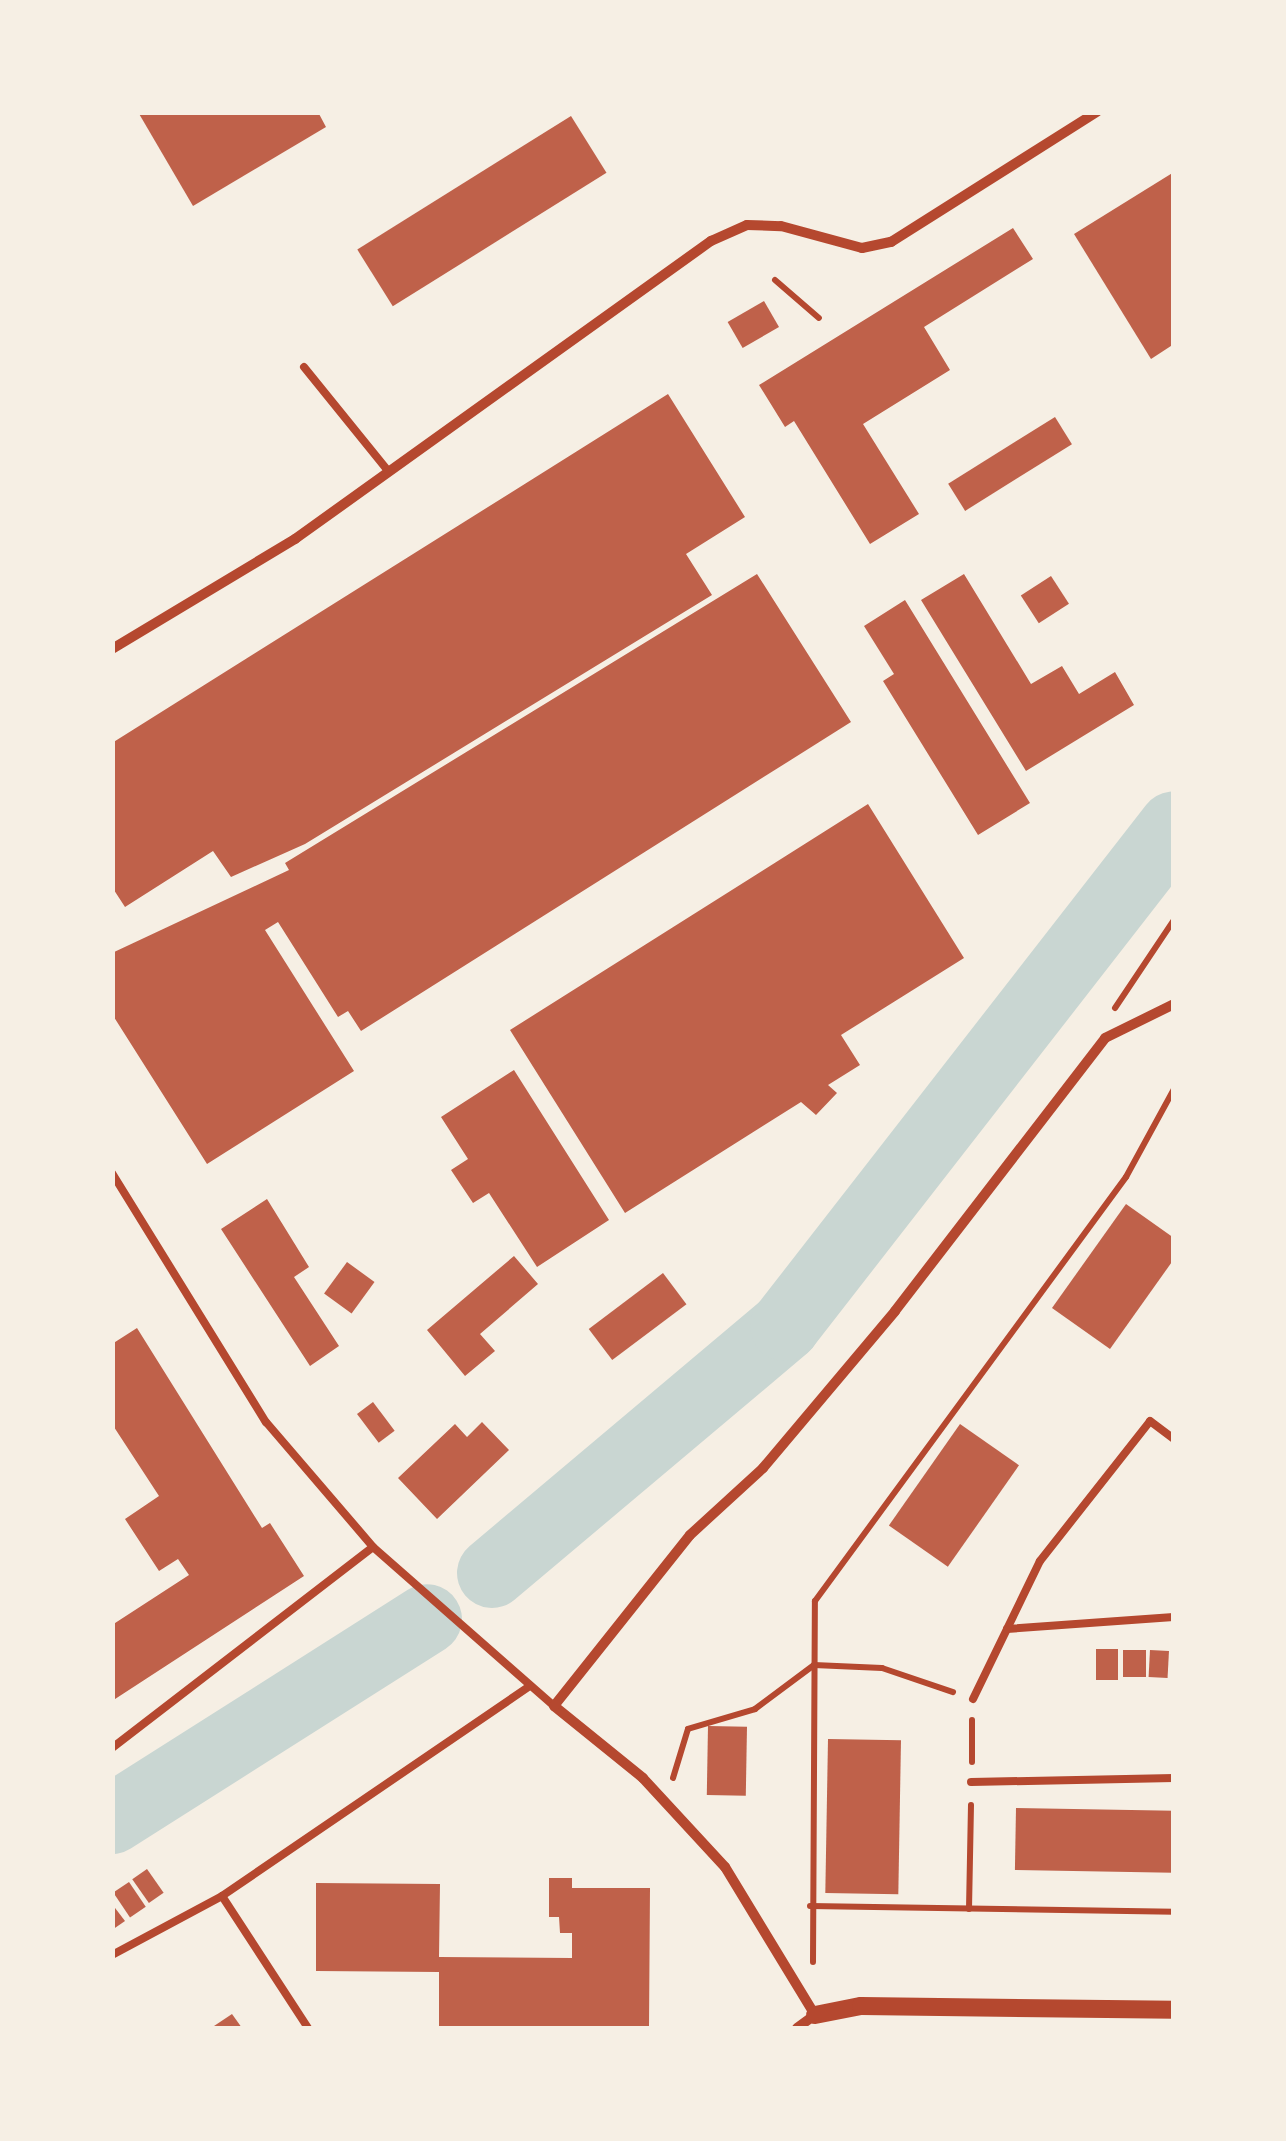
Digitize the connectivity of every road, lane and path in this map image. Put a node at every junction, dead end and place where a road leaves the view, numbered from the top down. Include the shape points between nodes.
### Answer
1 (1097, 112) edge
2 (776, 280) dead end
3 (819, 318) dead end
4 (304, 367) dead end
5 (389, 472) junction
6 (112, 649) edge
7 (1174, 920) edge
8 (1174, 1004) edge
9 (1105, 1038) junction
10 (1174, 1089) edge
11 (112, 1173) edge
12 (1174, 1439) edge
13 (373, 1547) junction
14 (1174, 1617) edge
15 (1006, 1629) junction
16 (814, 1665) junction
17 (530, 1686) junction
18 (973, 1699) junction
19 (554, 1706) junction
20 (112, 1748) edge
21 (1174, 1778) edge
22 (971, 1782) junction
23 (666, 1802) junction
24 (222, 1896) junction
25 (810, 1906) junction
26 (969, 1908) junction
27 (1174, 1912) edge
28 (112, 1956) edge
29 (1174, 2010) edge
30 (815, 2015) junction
31 (308, 2028) edge
32 (797, 2028) edge

1 - 5 street via 891,242 862,248 781,226 747,226 711,241
2 - 3 path
4 - 5 lane
5 - 6 street
7 - 9 path via 1123,986
8 - 9 street
9 - 19 street via 895,1311 763,1468 690,1535
10 - 16 path via 1126,1177 816,1601
11 - 13 lane via 266,1422
12 - 15 lane via 1150,1422 1040,1561
13 - 17 lane
13 - 20 lane
14 - 15 lane
15 - 18 lane
16 - 18 path via 882,1668
16 - 23 path via 756,1708 688,1729
16 - 25 path
17 - 19 lane
17 - 24 lane
18 - 22 path
19 - 23 street
21 - 22 lane
22 - 26 path
23 - 30 street via 725,1866
24 - 28 lane
24 - 31 lane
25 - 26 path
25 - 30 path
26 - 27 path
29 - 30 street via 861,2006
30 - 32 street

